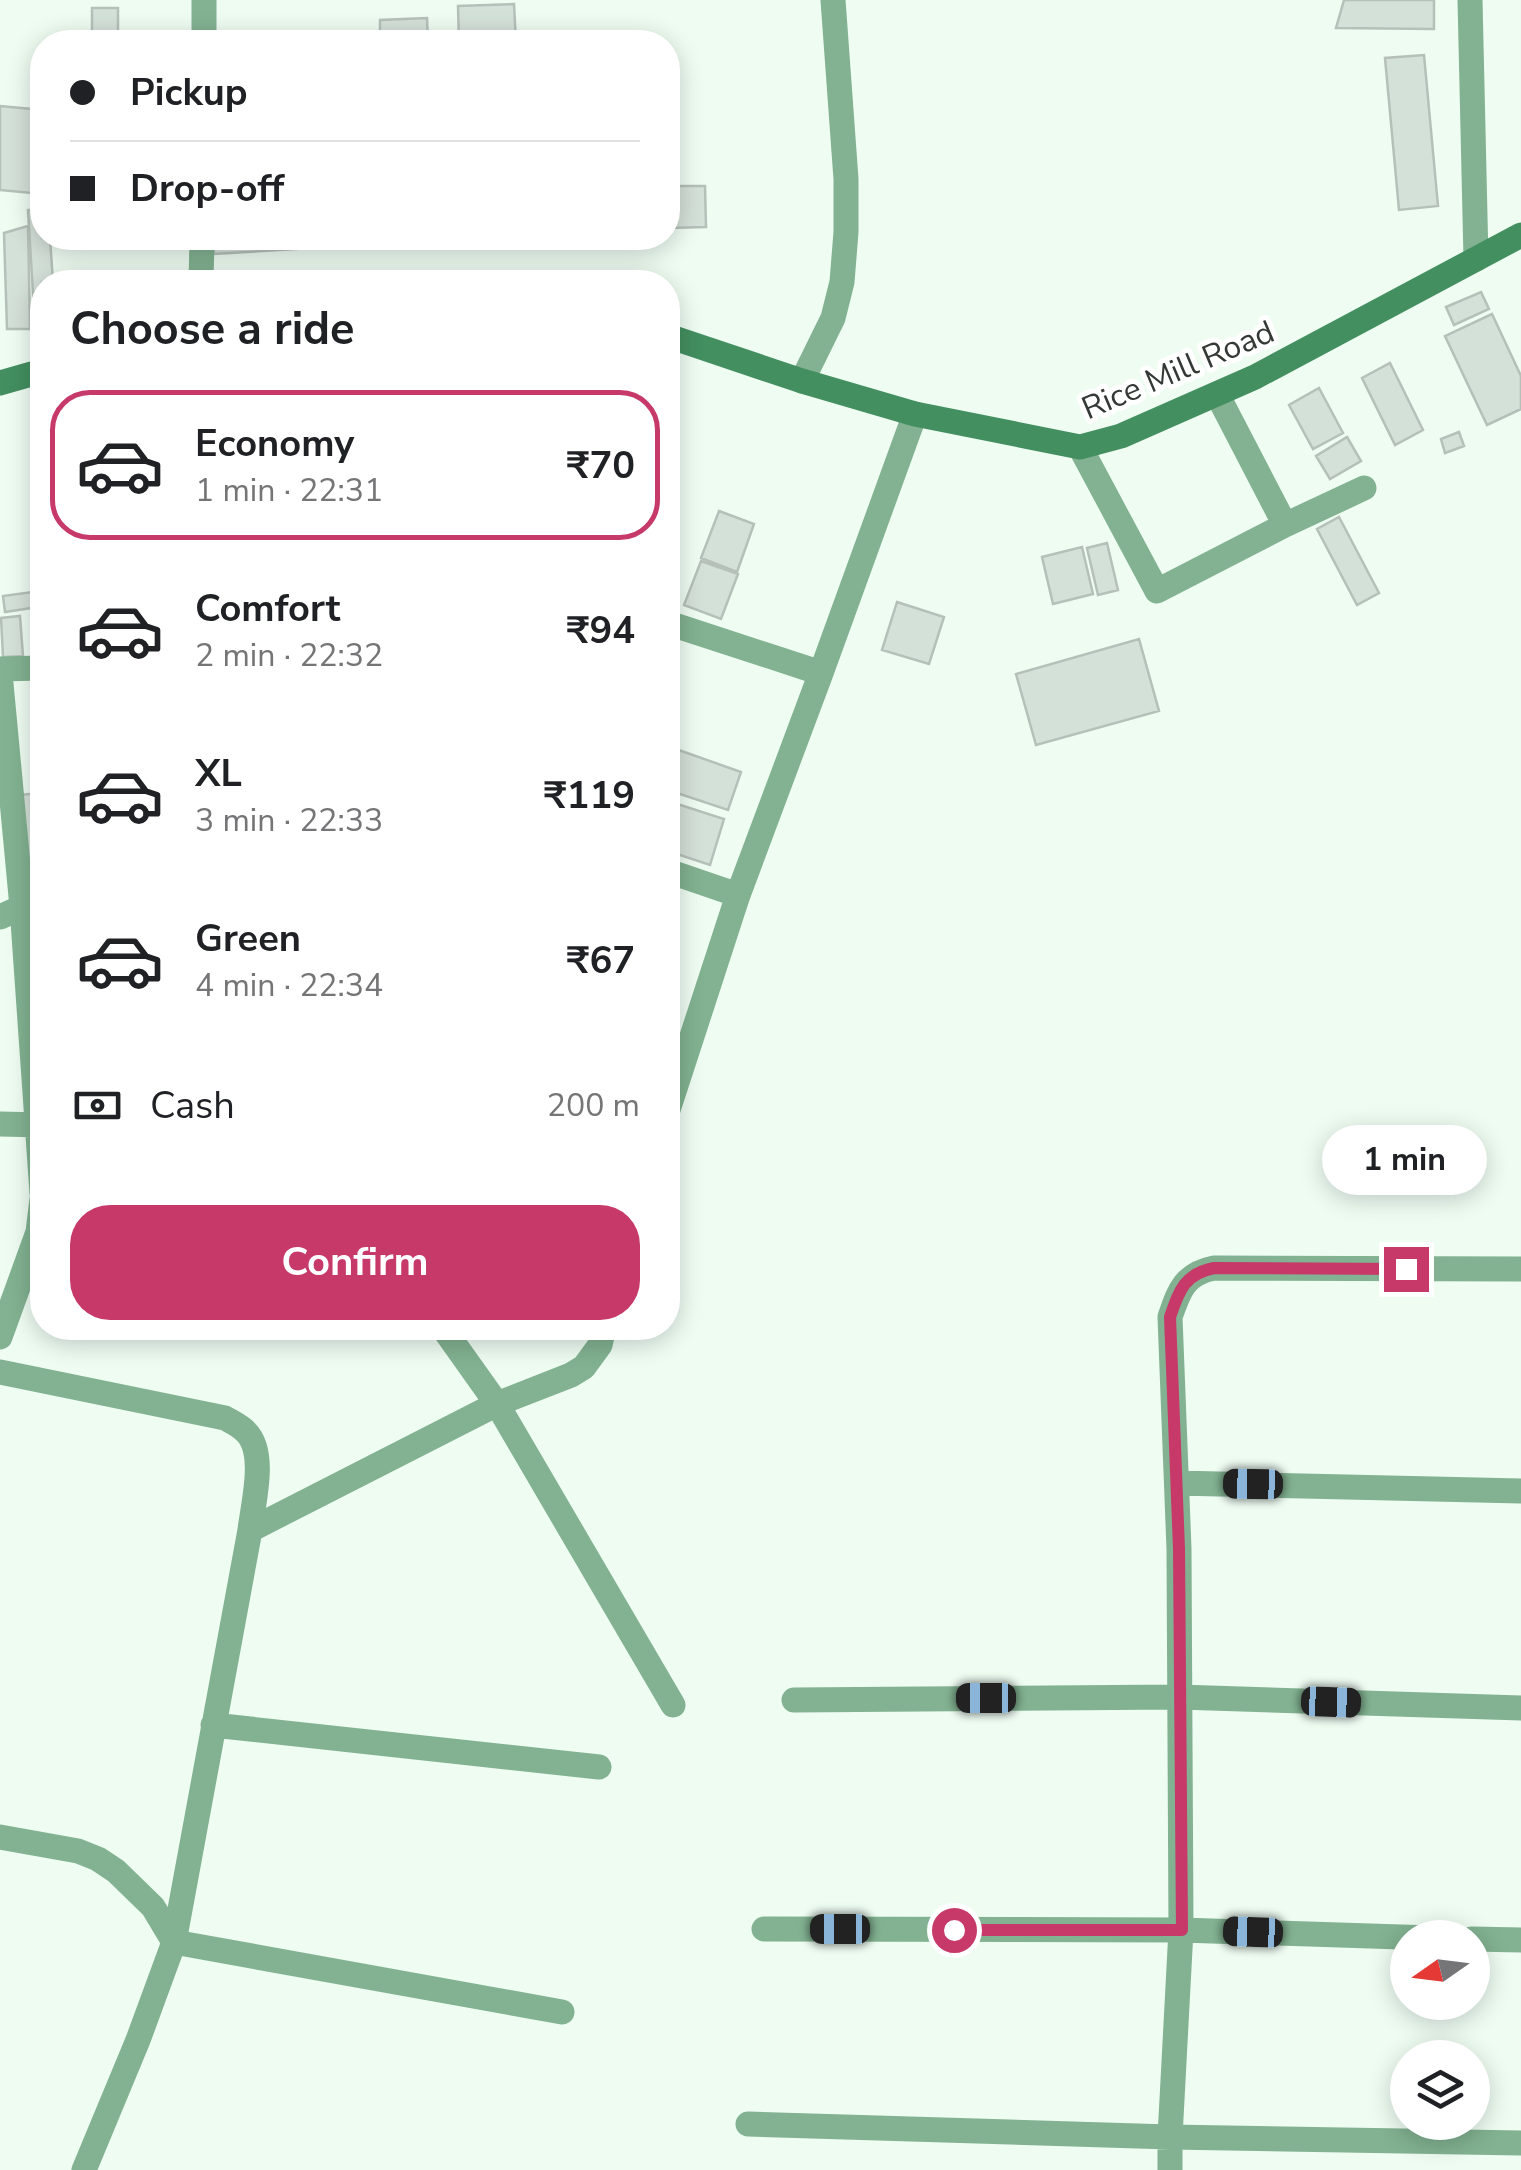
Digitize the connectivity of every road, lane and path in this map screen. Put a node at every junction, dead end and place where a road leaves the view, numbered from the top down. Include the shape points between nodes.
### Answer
1 (204, 0) edge
2 (834, 0) edge
3 (1470, 0) edge
4 (204, 30) edge
5 (1521, 236) edge
6 (1476, 258) junction
7 (680, 340) edge
8 (30, 374) edge
9 (802, 381) junction
10 (0, 382) edge
11 (1217, 394) junction
12 (914, 414) junction
13 (1080, 447) junction
14 (1364, 488) dead end
15 (1285, 525) junction
16 (680, 627) edge
17 (30, 669) edge
18 (0, 671) edge
19 (822, 673) junction
20 (680, 874) edge
21 (738, 895) junction
22 (22, 909) edge
23 (30, 1005) edge
24 (680, 1073) edge
25 (0, 1124) edge
26 (30, 1126) edge
27 (30, 1254) edge
28 (1521, 1269) edge
29 (0, 1336) edge
30 (452, 1340) edge
31 (601, 1340) edge
32 (0, 1372) edge
33 (497, 1404) junction
34 (1176, 1482) junction
35 (1521, 1491) edge
36 (250, 1530) junction
37 (1179, 1697) junction
38 (794, 1700) dead end
39 (673, 1704) dead end
40 (1521, 1708) edge
41 (213, 1724) junction
42 (599, 1767) dead end
43 (0, 1837) edge
44 (764, 1929) dead end
45 (1182, 1930) junction
46 (1390, 1937) edge
47 (1490, 1939) edge
48 (1521, 1940) edge
49 (174, 1942) junction
50 (562, 2012) dead end
51 (748, 2124) dead end
52 (1170, 2137) junction
53 (1521, 2143) edge
54 (84, 2170) edge
55 (1170, 2170) edge

1 - 4 street
2 - 9 street via 846,178 842,282 833,318
3 - 6 street
5 - 6 main road, Rice Mill Road
6 - 11 main road, Rice Mill Road
7 - 9 main road, Rice Mill Road
8 - 10 main road
9 - 12 main road, Rice Mill Road
11 - 13 main road, Rice Mill Road
11 - 15 street
12 - 13 main road, Rice Mill Road
12 - 19 street
13 - 15 street via 1157,592
14 - 15 street
16 - 19 street
17 - 18 street
18 - 22 street
19 - 21 street
20 - 21 street
21 - 24 street
22 - 23 street
25 - 26 street
27 - 29 street
28 - 34 street via 1198,1271 1178,1294 1170,1317
30 - 33 street
31 - 33 street via 572,1375
32 - 36 street via 204,1413 246,1430 258,1462
33 - 36 street
33 - 39 street
34 - 35 street
34 - 37 street
36 - 41 street
37 - 38 street
37 - 40 street
37 - 45 street
41 - 42 street
41 - 49 street
43 - 49 street via 98,1858 153,1906
44 - 45 street
45 - 46 street
45 - 52 street
47 - 48 street
49 - 50 street
49 - 54 street
51 - 52 street
52 - 53 street
52 - 55 street

